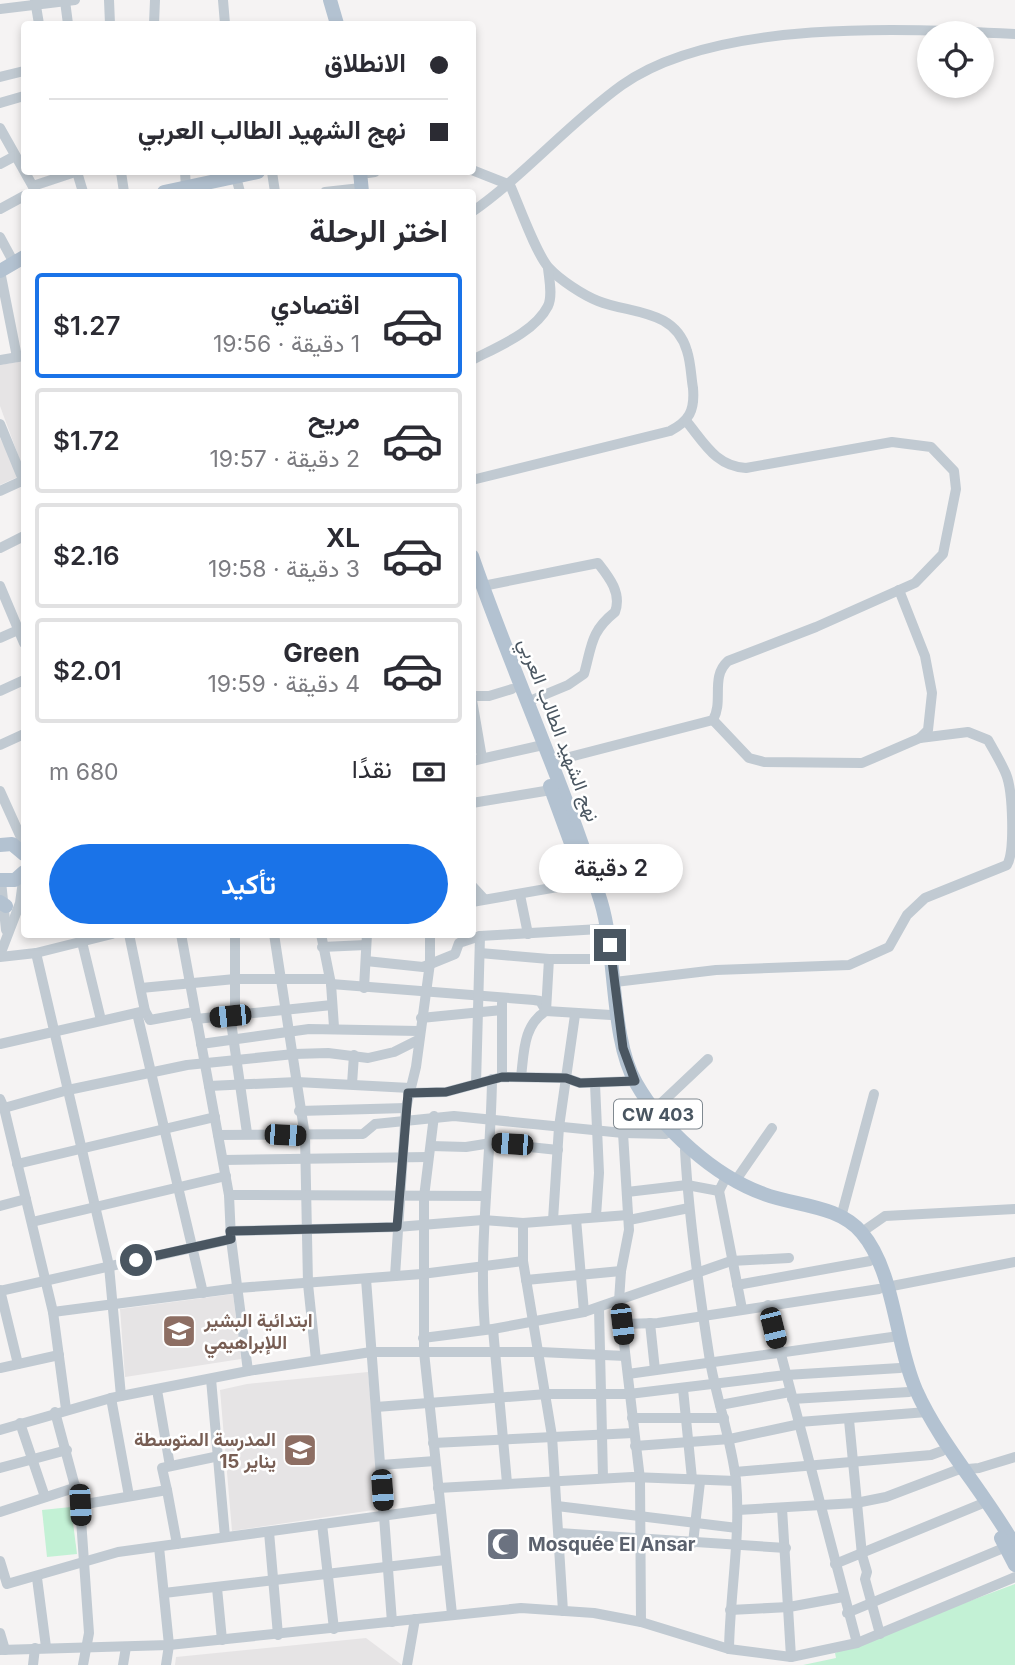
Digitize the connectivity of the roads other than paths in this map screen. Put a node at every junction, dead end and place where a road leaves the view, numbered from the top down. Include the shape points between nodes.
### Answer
1 (75, 0) edge
2 (109, 0) edge
3 (155, 0) edge
4 (223, 0) edge
5 (322, 0) edge
6 (330, 0) edge
7 (65, 1) edge
8 (35, 2) edge
9 (0, 9) edge
10 (38, 21) edge
11 (68, 21) edge
12 (107, 21) edge
13 (154, 21) edge
14 (225, 21) edge
15 (327, 21) edge
16 (336, 21) edge
17 (1015, 34) edge
18 (21, 72) edge
19 (0, 77) edge
20 (21, 97) edge
21 (0, 103) edge
22 (0, 128) edge
23 (19, 158) edge
24 (0, 164) edge
25 (476, 172) edge
26 (69, 175) edge
27 (241, 175) edge
28 (510, 185) junction
29 (39, 189) edge
30 (185, 189) edge
31 (21, 198) edge
32 (0, 209) edge
33 (476, 209) edge
34 (0, 237) edge
35 (19, 260) edge
36 (548, 268) junction
37 (0, 271) edge
38 (21, 356) edge
39 (476, 358) edge
40 (0, 360) edge
41 (687, 422) junction
42 (0, 424) edge
43 (21, 474) edge
44 (476, 479) edge
45 (21, 482) edge
46 (0, 491) edge
47 (21, 538) edge
48 (0, 548) edge
49 (476, 584) edge
50 (0, 586) edge
51 (476, 586) edge
52 (476, 587) edge
53 (899, 590) junction
54 (18, 630) junction
55 (21, 636) edge
56 (0, 638) edge
57 (21, 681) edge
58 (512, 689) junction
59 (0, 691) edge
60 (476, 698) edge
61 (527, 702) junction
62 (713, 720) junction
63 (21, 735) edge
64 (920, 738) junction
65 (0, 745) edge
66 (539, 746) junction
67 (477, 759) edge
68 (550, 762) junction
69 (551, 790) junction
70 (0, 791) edge
71 (476, 802) edge
72 (17, 845) edge
73 (21, 875) edge
74 (1, 880) edge
75 (586, 882) junction
76 (520, 895) junction
77 (21, 896) edge
78 (478, 901) edge
79 (3, 904) edge
80 (600, 929) junction
81 (528, 934) junction
82 (480, 936) junction
83 (476, 937) edge
84 (97, 938) edge
85 (130, 938) edge
86 (182, 938) edge
87 (235, 938) edge
88 (275, 938) edge
89 (321, 938) edge
90 (430, 938) edge
91 (474, 938) edge
92 (366, 940) edge
93 (82, 942) junction
94 (323, 947) junction
95 (2, 948) edge
96 (36, 953) junction
97 (480, 953) junction
98 (549, 959) junction
99 (606, 959) junction
100 (366, 961) junction
101 (430, 963) junction
102 (235, 979) junction
103 (281, 980) junction
104 (189, 982) junction
105 (330, 982) junction
106 (615, 982) junction
107 (141, 988) junction
108 (364, 988) junction
109 (424, 993) junction
110 (480, 996) junction
111 (332, 1005) junction
112 (502, 1005) junction
113 (286, 1009) junction
114 (546, 1011) junction
115 (141, 1012) junction
116 (480, 1013) junction
117 (195, 1015) junction
118 (575, 1015) junction
119 (611, 1015) junction
120 (230, 1016) junction
121 (421, 1018) junction
122 (101, 1020) junction
123 (334, 1027) junction
124 (54, 1031) junction
125 (289, 1031) junction
126 (418, 1035) junction
127 (234, 1040) junction
128 (0, 1044) edge
129 (201, 1044) junction
130 (294, 1055) junction
131 (354, 1055) junction
132 (708, 1059) dead end
133 (237, 1061) junction
134 (205, 1064) junction
135 (150, 1072) junction
136 (521, 1077) junction
137 (497, 1078) junction
138 (566, 1078) junction
139 (297, 1082) junction
140 (631, 1082) junction
141 (239, 1083) junction
142 (352, 1084) junction
143 (476, 1084) junction
144 (595, 1084) junction
145 (209, 1086) junction
146 (68, 1090) junction
147 (409, 1091) junction
148 (874, 1094) dead end
149 (2, 1103) edge
150 (406, 1108) junction
151 (654, 1110) junction
152 (299, 1111) junction
153 (434, 1116) junction
154 (215, 1117) junction
155 (492, 1118) junction
156 (405, 1123) junction
157 (559, 1127) junction
158 (772, 1128) dead end
159 (163, 1129) junction
160 (598, 1130) junction
161 (247, 1133) junction
162 (623, 1133) junction
163 (666, 1134) junction
164 (218, 1135) junction
165 (304, 1136) junction
166 (6, 1143) edge
167 (491, 1143) junction
168 (81, 1148) junction
169 (558, 1150) junction
170 (685, 1150) junction
171 (429, 1151) junction
172 (403, 1156) junction
173 (306, 1158) junction
174 (223, 1160) junction
175 (17, 1164) junction
176 (709, 1165) junction
177 (226, 1176) junction
178 (727, 1183) junction
179 (687, 1185) junction
180 (177, 1186) junction
181 (627, 1192) junction
182 (229, 1195) junction
183 (307, 1196) junction
184 (486, 1196) junction
185 (399, 1197) junction
186 (424, 1197) junction
187 (26, 1199) junction
188 (0, 1206) edge
189 (95, 1207) junction
190 (801, 1207) junction
191 (689, 1208) junction
192 (1015, 1209) edge
193 (596, 1216) junction
194 (629, 1217) junction
195 (841, 1217) junction
196 (576, 1219) junction
197 (483, 1220) junction
198 (553, 1220) junction
199 (32, 1222) junction
200 (523, 1223) junction
201 (423, 1224) junction
202 (397, 1227) junction
203 (307, 1231) junction
204 (862, 1232) junction
205 (231, 1235) junction
206 (190, 1247) junction
207 (789, 1258) dead end
208 (523, 1261) junction
209 (732, 1261) junction
210 (870, 1261) junction
211 (1015, 1262) edge
212 (109, 1266) junction
213 (482, 1266) junction
214 (621, 1271) junction
215 (580, 1273) junction
216 (696, 1273) junction
217 (422, 1274) junction
218 (395, 1276) junction
219 (46, 1279) junction
220 (366, 1279) junction
221 (526, 1280) junction
222 (308, 1284) junction
223 (737, 1285) junction
224 (238, 1288) junction
225 (883, 1288) junction
226 (0, 1291) edge
227 (203, 1293) junction
228 (619, 1301) junction
229 (768, 1305) junction
230 (113, 1307) junction
231 (599, 1308) junction
232 (742, 1309) junction
233 (53, 1312) junction
234 (584, 1312) junction
235 (705, 1315) junction
236 (535, 1322) junction
237 (650, 1323) junction
238 (622, 1324) junction
239 (489, 1329) junction
240 (895, 1337) junction
241 (423, 1338) junction
242 (371, 1352) junction
243 (424, 1352) junction
244 (496, 1352) junction
245 (540, 1352) junction
246 (779, 1352) junction
247 (602, 1354) junction
248 (59, 1356) junction
249 (625, 1356) junction
250 (316, 1360) junction
251 (710, 1361) junction
252 (18, 1364) junction
253 (0, 1368) edge
254 (900, 1368) junction
255 (655, 1370) junction
256 (248, 1371) junction
257 (628, 1374) junction
258 (786, 1375) junction
259 (211, 1379) junction
260 (715, 1385) junction
261 (683, 1388) junction
262 (157, 1390) junction
263 (909, 1392) junction
264 (547, 1394) junction
265 (600, 1395) junction
266 (629, 1395) junction
267 (791, 1396) junction
268 (116, 1397) junction
269 (500, 1397) junction
270 (428, 1402) junction
271 (720, 1405) junction
272 (376, 1407) junction
273 (60, 1411) junction
274 (923, 1413) junction
275 (632, 1418) junction
276 (685, 1418) junction
277 (724, 1418) junction
278 (849, 1420) junction
279 (20, 1423) junction
280 (800, 1423) junction
281 (0, 1430) edge
282 (633, 1433) junction
283 (601, 1434) junction
284 (552, 1436) junction
285 (503, 1439) junction
286 (730, 1439) junction
287 (690, 1442) junction
288 (433, 1443) junction
289 (635, 1446) junction
290 (67, 1450) junction
291 (942, 1451) junction
292 (219, 1456) junction
293 (1015, 1457) edge
294 (33, 1460) junction
295 (852, 1460) junction
296 (435, 1461) junction
297 (809, 1463) junction
298 (381, 1465) junction
299 (170, 1466) junction
300 (0, 1468) edge
301 (962, 1470) junction
302 (735, 1476) junction
303 (603, 1478) junction
304 (640, 1479) junction
305 (555, 1480) junction
306 (696, 1480) junction
307 (507, 1483) junction
308 (77, 1487) junction
309 (438, 1488) junction
310 (167, 1490) junction
311 (129, 1496) junction
312 (45, 1497) junction
313 (856, 1503) junction
314 (981, 1504) junction
315 (80, 1505) junction
316 (820, 1505) junction
317 (557, 1506) junction
318 (440, 1508) junction
319 (782, 1508) junction
320 (738, 1510) junction
321 (0, 1512) edge
322 (384, 1515) junction
323 (641, 1516) junction
324 (695, 1522) junction
325 (322, 1524) junction
326 (737, 1528) junction
327 (269, 1532) junction
328 (559, 1533) junction
329 (225, 1538) junction
330 (641, 1539) junction
331 (694, 1543) junction
332 (177, 1544) junction
333 (1012, 1544) edge
334 (735, 1545) junction
335 (159, 1547) junction
336 (786, 1548) junction
337 (862, 1555) junction
338 (83, 1560) junction
339 (446, 1560) junction
340 (0, 1561) edge
341 (835, 1564) junction
342 (1015, 1565) edge
343 (387, 1567) junction
344 (328, 1573) junction
345 (1015, 1577) edge
346 (37, 1578) junction
347 (272, 1580) junction
348 (217, 1588) junction
349 (164, 1593) junction
350 (843, 1597) junction
351 (871, 1604) junction
352 (789, 1607) junction
353 (730, 1610) junction
354 (563, 1611) junction
355 (452, 1614) junction
356 (847, 1614) junction
357 (415, 1619) junction
358 (392, 1622) junction
359 (641, 1622) junction
360 (334, 1629) junction
361 (0, 1633) edge
362 (880, 1634) junction
363 (278, 1635) junction
364 (222, 1640) junction
365 (857, 1643) junction
366 (169, 1645) junction
367 (126, 1647) junction
368 (41, 1648) junction
369 (85, 1648) junction
370 (3, 1650) edge
371 (729, 1650) junction
372 (791, 1657) junction
373 (33, 1665) edge
374 (83, 1665) edge
375 (123, 1665) edge
376 (166, 1665) edge
377 (407, 1665) edge

1 - 7 street
2 - 12 street
3 - 13 street
4 - 14 street
5 - 15 main road
6 - 16 main road
7 - 8 street
7 - 11 street
8 - 9 street
8 - 10 street
17 - 28 street via 905,31 796,35 699,50 624,83
18 - 19 street
20 - 21 street
22 - 23 street
23 - 24 street
25 - 28 street
26 - 29 street
27 - 30 main road
28 - 33 street
28 - 36 street
31 - 32 street
34 - 35 street
35 - 37 main road
36 - 39 street via 548,306 513,338
36 - 41 street via 597,301 654,315 680,335 693,392
37 - 38 street
38 - 40 street
41 - 44 street via 670,431
41 - 53 street via 718,460 730,467 892,442 931,447 954,471 949,533 943,554 915,583
42 - 43 street
45 - 46 street
47 - 48 street
49 - 61 street via 598,563 610,578 617,597 615,612 601,623 591,641 584,674
50 - 54 street
51 - 61 main road, نهج الشهيد الطالب العربي / CW 403
52 - 58 main road, نهج الشهيد الطالب العربي / CW 403
53 - 62 street via 728,661 719,673 718,712
53 - 64 street via 925,656 932,693 928,730
54 - 55 street
54 - 56 street
57 - 59 street
58 - 60 street
58 - 66 main road, نهج الشهيد الطالب العربي / CW 403
61 - 66 main road, نهج الشهيد الطالب العربي / CW 403
62 - 64 street via 749,758 764,762 862,763
62 - 68 street
63 - 65 street
64 - 106 street via 968,732 988,740 1007,777 1014,857 1007,865 925,898 907,915 889,947 867,960
66 - 67 street
66 - 68 main road, نهج الشهيد الطالب العربي / CW 403
66 - 69 main road, نهج الشهيد الطالب العربي / CW 403
68 - 106 main road, نهج الشهيد الطالب العربي / CW 403 via 602,906
69 - 71 street
69 - 75 main road, نهج الشهيد الطالب العربي / CW 403
70 - 72 street
73 - 74 main road
74 - 79 street
75 - 76 street
75 - 80 main road, نهج الشهيد الطالب العربي / CW 403
76 - 78 street
76 - 81 street
77 - 95 street
79 - 95 street
80 - 81 street
80 - 99 main road, نهج الشهيد الطالب العربي / CW 403
81 - 82 street
82 - 83 street
82 - 97 street
84 - 93 street
85 - 107 street
86 - 104 street
87 - 102 street
88 - 103 street
89 - 94 street
90 - 101 street
91 - 101 street via 459,943 455,954
92 - 94 street
92 - 100 street
93 - 96 street
93 - 122 street
94 - 105 street
95 - 96 street
96 - 124 street
97 - 98 street
97 - 110 street
98 - 99 street
98 - 114 street
99 - 119 main road, نهج الشهيد الطالب العربي / CW 403
100 - 101 street via 422,967
100 - 108 street
101 - 109 street
102 - 103 street
102 - 104 street
102 - 120 street via 235,1010
103 - 105 street
103 - 113 street
104 - 107 street
104 - 117 street
105 - 108 street
105 - 111 street
106 - 140 main road, نهج الشهيد الطالب العربي / CW 403
107 - 115 street
108 - 109 street
109 - 110 street
109 - 121 street
110 - 112 street
110 - 116 street
111 - 113 street
111 - 123 street
112 - 114 street via 540,1001
112 - 116 street
112 - 137 street
113 - 120 street
113 - 125 street
114 - 118 street
114 - 136 street via 537,1017 527,1036
115 - 117 street via 151,1021
115 - 122 street
115 - 135 street
116 - 121 street
116 - 143 street
117 - 120 street
117 - 129 street
118 - 119 street
118 - 138 street
119 - 140 main road, نهج الشهيد الطالب العربي / CW 403 via 614,1050
120 - 127 street
121 - 126 street
122 - 124 street
123 - 125 street
123 - 126 street
124 - 128 street
124 - 146 street
125 - 127 street
125 - 130 street
126 - 131 street via 394,1052 368,1058
126 - 147 street
127 - 129 street
127 - 133 street
129 - 134 street
130 - 131 street
130 - 133 street
130 - 139 street
131 - 142 street
132 - 151 street
133 - 134 street
133 - 141 street
134 - 135 street
134 - 145 street
135 - 146 street
135 - 159 street
136 - 137 street
136 - 138 street
137 - 143 street
137 - 155 street
138 - 144 street
138 - 157 street
139 - 141 street
139 - 142 street
139 - 152 street
140 - 144 street
140 - 151 main road, نهج الشهيد الطالب العربي / CW 403
140 - 163 main road, نهج الشهيد الطالب العربي / CW 403
141 - 145 street
141 - 161 street
142 - 147 street
143 - 147 street via 446,1092
144 - 160 street
145 - 154 street
146 - 149 street
146 - 168 street
147 - 150 street
148 - 195 street
149 - 166 street
150 - 152 street
150 - 156 street
151 - 176 main road, نهج الشهيد الطالب العربي / CW 403
152 - 165 street
153 - 155 street
153 - 156 street
153 - 171 street
154 - 159 street
154 - 164 street
155 - 157 street
155 - 167 street
156 - 165 street via 375,1124 363,1134
156 - 172 street
157 - 160 street
157 - 169 street
158 - 178 street
159 - 168 street
159 - 180 street
160 - 162 street
160 - 193 street
161 - 164 street
161 - 165 street
162 - 163 street
162 - 181 street
163 - 170 main road, نهج الشهيد الطالب العربي / CW 403
164 - 174 street
165 - 173 street
166 - 175 street
167 - 169 street
167 - 171 street
167 - 184 street
168 - 175 street
168 - 189 street
169 - 198 street
170 - 176 main road, نهج الشهيد الطالب العربي / CW 403
170 - 179 street
171 - 172 street
171 - 186 street
172 - 173 street
172 - 185 street
173 - 174 street
173 - 183 street
174 - 177 street
175 - 187 street
176 - 178 main road, نهج الشهيد الطالب العربي / CW 403
177 - 180 street
177 - 182 street
178 - 179 street
178 - 190 main road, نهج الشهيد الطالب العربي / CW 403 via 759,1199
178 - 209 street
179 - 181 street
179 - 191 street
180 - 189 street
180 - 206 street
181 - 194 street
182 - 183 street
182 - 205 street
183 - 185 street
183 - 203 street
184 - 186 street
184 - 197 street
185 - 186 street
185 - 202 street
186 - 201 street
187 - 188 street
187 - 199 street
189 - 199 street
189 - 212 street
190 - 195 main road, نهج الشهيد الطالب العربي / CW 403
190 - 210 main road, نهج الشهيد الطالب العربي / CW 403 via 849,1230
191 - 194 street
191 - 216 street
192 - 204 street via 885,1216
193 - 194 street
193 - 196 street
194 - 214 street
195 - 204 main road, نهج الشهيد الطالب العربي / CW 403
196 - 198 street
196 - 215 street
197 - 200 street
197 - 201 street
197 - 213 street
198 - 200 street
199 - 219 street
200 - 208 street
201 - 202 street
201 - 217 street
202 - 203 street
202 - 218 street
203 - 205 street
203 - 222 street
204 - 225 main road, نهج الشهيد الطالب العربي / CW 403 via 870,1243
205 - 206 street
205 - 224 street
206 - 212 street
206 - 227 street
207 - 209 street
208 - 213 street
208 - 221 street
209 - 216 street
209 - 223 street
210 - 223 street
210 - 225 main road, نهج الشهيد الطالب العربي / CW 403
211 - 225 street
212 - 219 street
212 - 230 street
213 - 217 street
213 - 239 street
214 - 215 street
214 - 228 street
215 - 221 street
215 - 234 street
216 - 228 street
216 - 235 street
217 - 218 street
217 - 241 street
218 - 220 street
219 - 226 street
219 - 233 street
220 - 222 street
220 - 242 street
221 - 236 street
222 - 224 street
222 - 250 street
223 - 232 street
224 - 227 street
224 - 256 street
225 - 229 street
225 - 240 main road, نهج الشهيد الطالب العربي / CW 403
226 - 252 street
227 - 230 street
228 - 231 street
228 - 238 street
229 - 232 street
229 - 246 street
230 - 233 street
230 - 268 street
231 - 234 street
231 - 247 street
232 - 235 street
233 - 248 street
234 - 236 street
235 - 237 street
235 - 251 street
236 - 239 street
236 - 245 street
237 - 238 street
237 - 255 street
238 - 249 street
239 - 241 street
239 - 244 street
240 - 246 street
240 - 254 main road, نهج الشهيد الطالب العربي / CW 403
240 - 274 main road, نهج الشهيد الطالب العربي / CW 403
241 - 243 street
242 - 243 street
242 - 250 street
242 - 272 street
243 - 244 street
243 - 270 street
244 - 245 street
244 - 269 street
245 - 247 street
245 - 264 street
246 - 251 street
246 - 258 street
247 - 249 street
247 - 265 street via 598,1357
248 - 252 street
248 - 273 street
249 - 257 street
250 - 256 street
251 - 255 street
251 - 260 street
252 - 253 street
254 - 258 street
254 - 263 main road, نهج الشهيد الطالب العربي / CW 403
255 - 257 street
256 - 259 street
257 - 266 street
258 - 260 street
258 - 267 street
259 - 262 street
259 - 292 street
260 - 261 street
260 - 271 street
261 - 266 street
261 - 276 street
262 - 268 street
262 - 299 street
263 - 267 street
263 - 274 main road, نهج الشهيد الطالب العربي / CW 403
264 - 265 street
264 - 269 street
264 - 284 street
265 - 266 street
265 - 283 street
266 - 275 street
267 - 271 street
267 - 280 street
268 - 273 street
268 - 311 street
269 - 270 street
269 - 285 street
270 - 272 street
270 - 288 street
271 - 277 street
272 - 298 street
273 - 279 street
273 - 290 street
274 - 278 street
274 - 291 main road, نهج الشهيد الطالب العربي / CW 403
274 - 301 main road, نهج الشهيد الطالب العربي / CW 403
275 - 276 street
275 - 282 street
276 - 277 street
276 - 287 street
277 - 286 street
278 - 280 street
278 - 295 street
279 - 281 street
279 - 294 street
280 - 286 street
280 - 297 street
282 - 283 street
282 - 289 street
283 - 284 street
283 - 303 street
284 - 285 street
284 - 305 street
285 - 288 street
285 - 307 street
286 - 287 street
286 - 302 street
287 - 289 street
287 - 306 street
288 - 296 street
289 - 304 street
290 - 294 street
290 - 308 street
291 - 295 street
291 - 301 main road, نهج الشهيد الطالب العربي / CW 403
292 - 299 street
292 - 329 street
293 - 301 street
294 - 300 street
294 - 312 street
295 - 297 street
295 - 313 street
296 - 298 street
296 - 309 street
297 - 302 street
297 - 316 street
298 - 322 street
299 - 310 street via 162,1468
301 - 313 street
301 - 314 main road, نهج الشهيد الطالب العربي / CW 403
301 - 333 main road, نهج الشهيد الطالب العربي / CW 403
302 - 306 street
302 - 320 street
303 - 304 street
303 - 305 street
304 - 306 street
304 - 323 street
305 - 307 street
305 - 317 street
306 - 324 street
307 - 309 street
308 - 312 street
308 - 315 street
309 - 318 street
310 - 311 street
310 - 332 street
311 - 315 street
312 - 321 street
313 - 316 street
313 - 337 street
314 - 333 main road, نهج الشهيد الطالب العربي / CW 403
314 - 337 street
315 - 338 street
316 - 319 street
316 - 341 street
317 - 323 street
317 - 328 street
318 - 322 street
318 - 339 street
319 - 320 street
319 - 336 street
320 - 326 street
322 - 325 street
322 - 343 street
323 - 324 street
323 - 330 street
324 - 326 street
324 - 331 street
325 - 327 street
325 - 344 street
326 - 334 street
327 - 329 street
327 - 347 street
328 - 330 street
328 - 354 street
329 - 332 street
330 - 331 street
330 - 359 street
331 - 334 street
332 - 335 street
333 - 342 main road, نهج الشهيد الطالب العربي / CW 403
333 - 351 street
334 - 336 street
334 - 353 street
335 - 338 street
335 - 349 street
336 - 352 street
337 - 341 street
337 - 351 street
338 - 346 street
338 - 369 street via 89,1633
339 - 343 street
339 - 355 street
340 - 346 street via 8,1584
341 - 350 street
343 - 344 street
343 - 358 street
344 - 347 street
344 - 360 street
345 - 362 street
346 - 368 street
347 - 348 street
347 - 363 street
348 - 349 street
348 - 364 street
349 - 366 street
350 - 352 street
350 - 356 street
351 - 356 street
351 - 362 street
352 - 353 street
352 - 372 street
353 - 371 street
354 - 355 street via 521,1608
354 - 359 street
355 - 357 street
356 - 365 street
357 - 358 street
357 - 377 street
358 - 360 street
359 - 371 street
360 - 363 street
361 - 370 street
362 - 365 street
363 - 364 street
364 - 366 street
365 - 372 street
366 - 367 street
366 - 376 street
367 - 369 street
367 - 375 street
368 - 369 street
368 - 370 street
368 - 373 street
369 - 374 street
371 - 372 street

